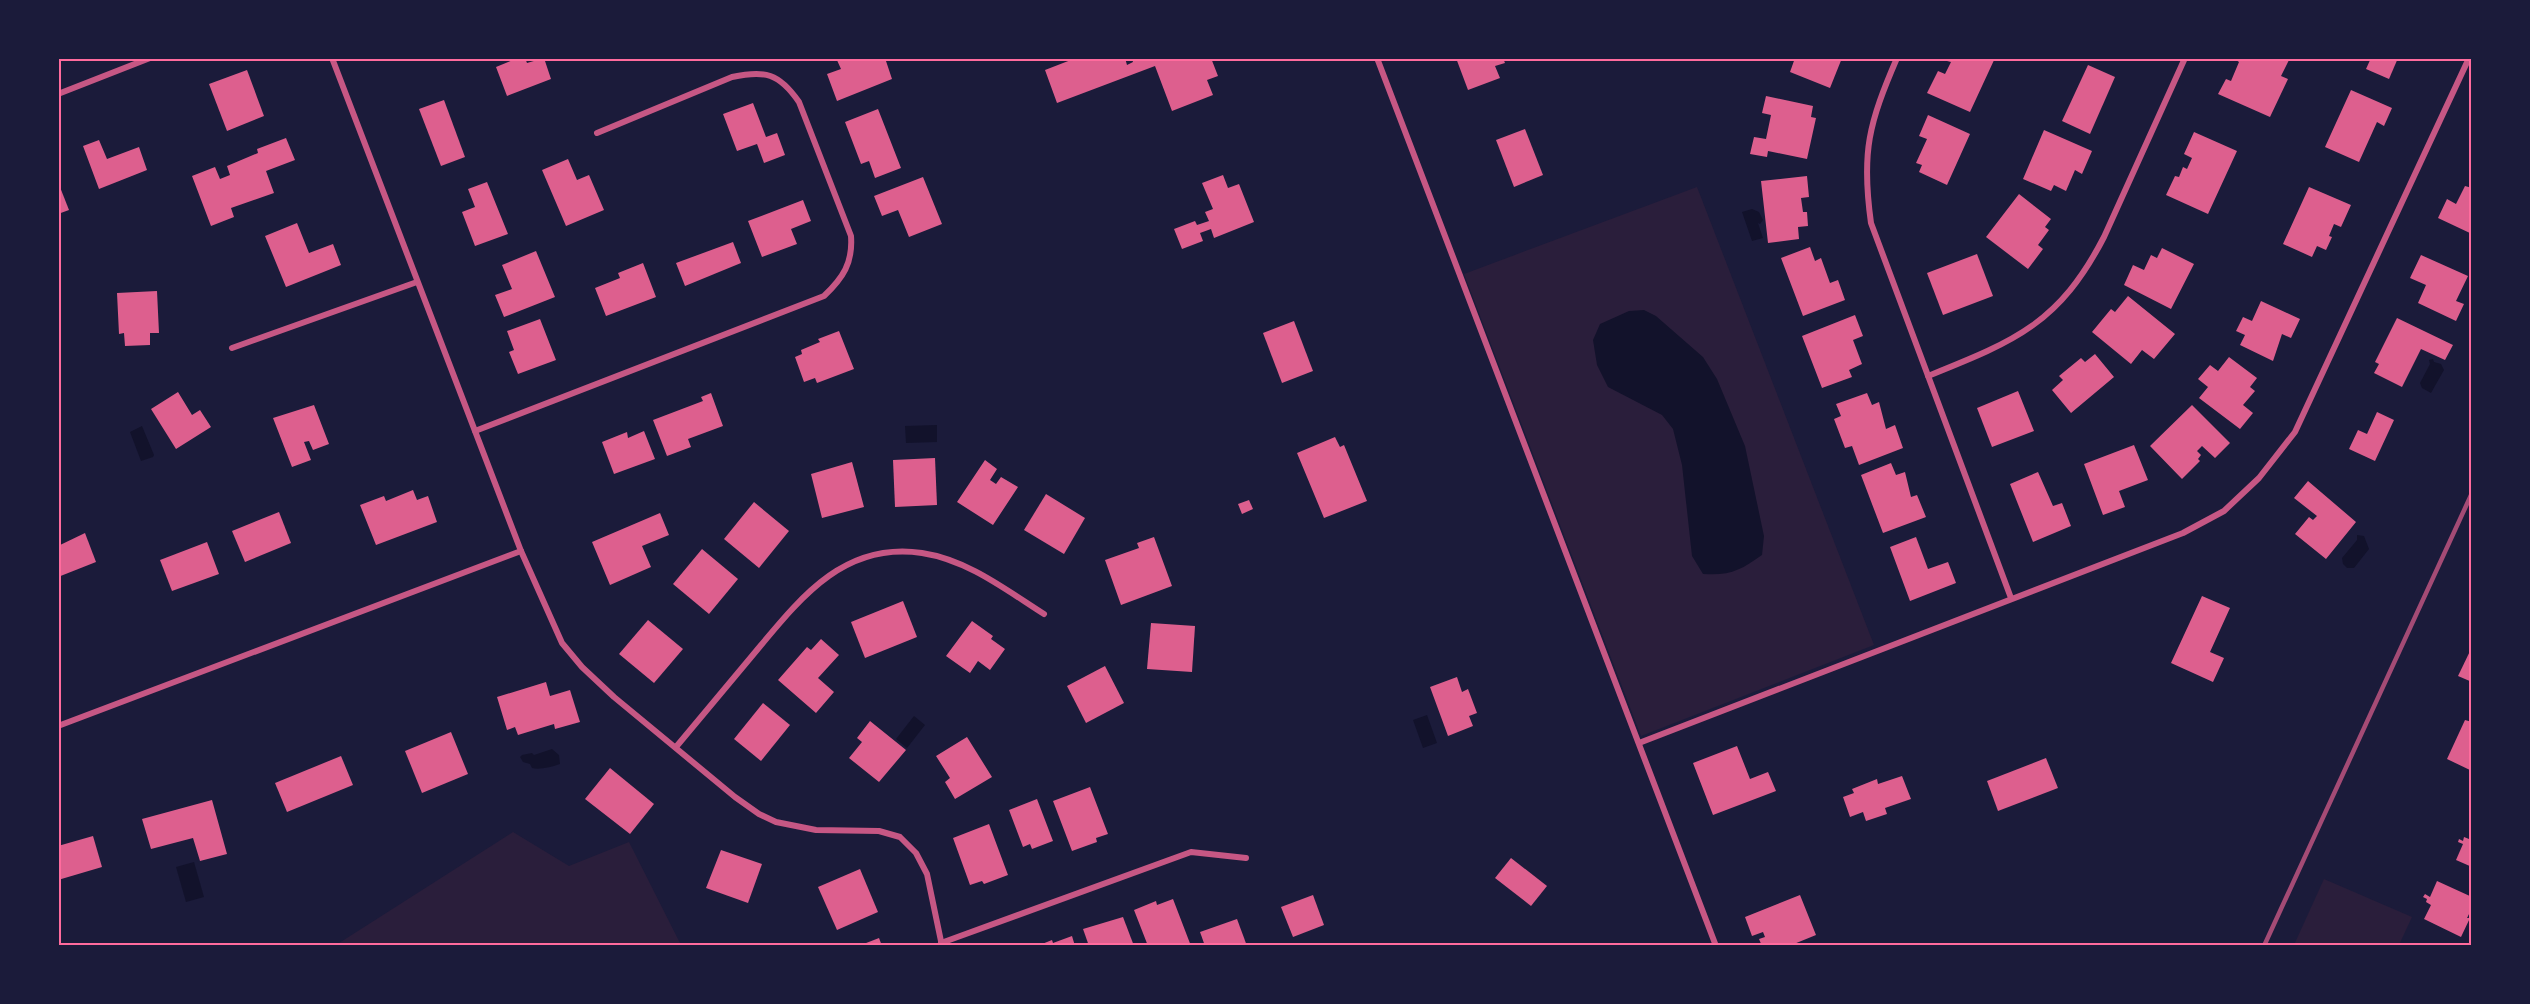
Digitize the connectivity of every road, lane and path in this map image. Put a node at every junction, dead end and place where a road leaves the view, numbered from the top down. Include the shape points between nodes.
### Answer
1 (150, 58) edge
2 (332, 58) edge
3 (1377, 58) edge
4 (1897, 58) edge
5 (2185, 58) edge
6 (2469, 58) edge
7 (58, 94) edge
8 (597, 133) dead end
9 (417, 282) junction
10 (232, 348) dead end
11 (1928, 376) junction
12 (475, 430) junction
13 (521, 551) junction
14 (2011, 598) junction
15 (1044, 614) dead end
16 (58, 726) edge
17 (1639, 743) junction
18 (676, 747) junction
19 (1246, 858) dead end
20 (941, 944) edge
21 (1716, 945) edge

1 - 7 street
2 - 9 street
3 - 17 street
4 - 11 street via 1869,135 1867,196 1871,223
5 - 11 street via 2104,237 2070,292 2025,333
6 - 14 street via 2295,432 2259,478 2224,511 2183,532
8 - 12 street via 732,77 750,73 771,75 788,86 799,102 851,236 848,267 840,282 825,296
9 - 10 street
9 - 12 street
11 - 14 street
12 - 13 street
13 - 16 street
13 - 18 street via 562,643 614,697
14 - 17 street
15 - 18 street via 977,572 953,562 902,551 873,555 821,580 795,604
17 - 21 street
18 - 20 street via 735,797 776,822 816,830 879,831 900,837 916,853 927,874
19 - 20 street via 1191,852

